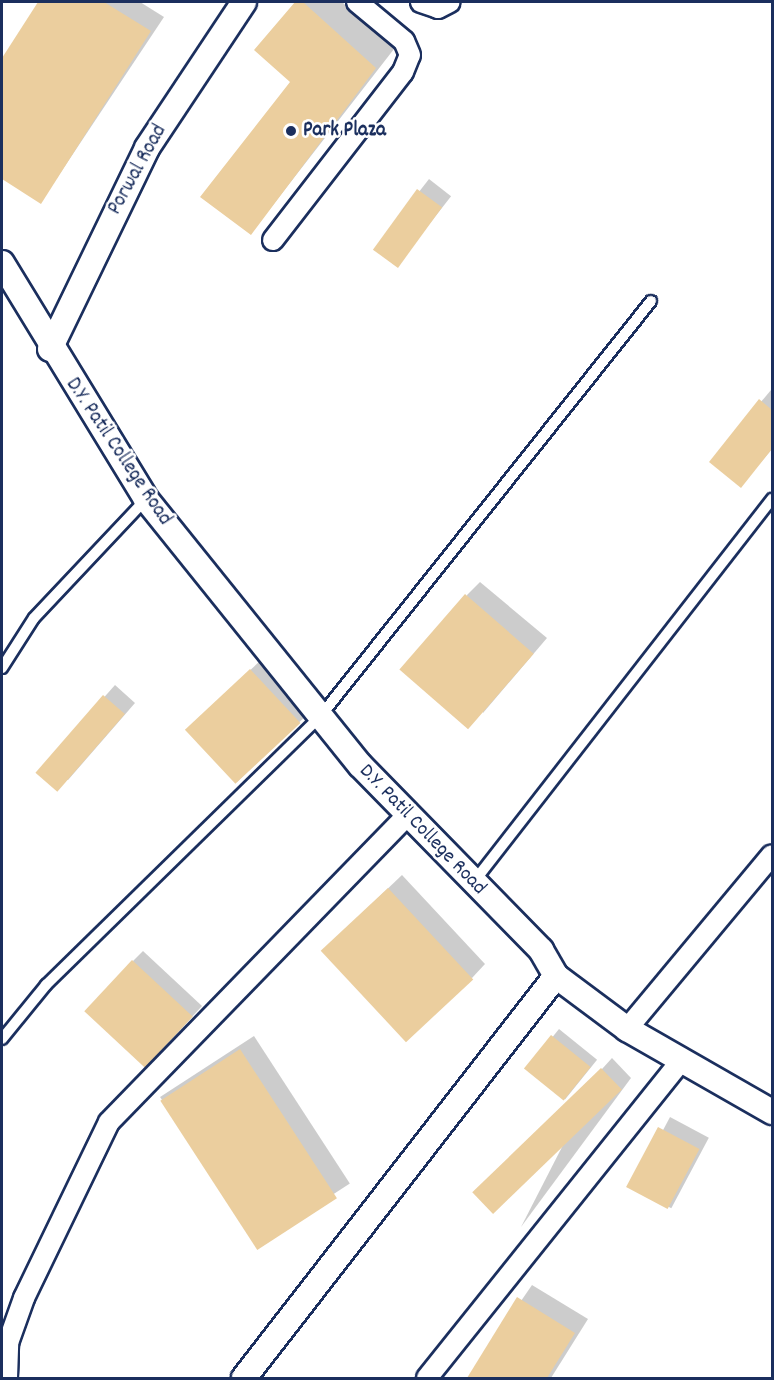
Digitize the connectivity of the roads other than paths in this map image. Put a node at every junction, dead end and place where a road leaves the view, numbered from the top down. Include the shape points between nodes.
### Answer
1 (244, 2) edge
2 (357, 2) edge
3 (421, 2) edge
4 (450, 2) edge
5 (273, 240) dead end
6 (6, 276) edge
7 (651, 301) dead end
8 (50, 350) junction
9 (146, 499) junction
10 (772, 500) edge
11 (2, 668) edge
12 (319, 718) junction
13 (407, 816) junction
14 (772, 855) edge
15 (473, 884) junction
16 (556, 976) junction
17 (627, 1029) junction
18 (2, 1039) edge
19 (680, 1062) junction
20 (772, 1112) edge
21 (7, 1378) edge
22 (244, 1378) edge
23 (427, 1378) edge

1 - 8 street, Porwal Road via 147,148
2 - 5 street via 404,41 410,56 403,72
3 - 4 street via 438,9
6 - 8 street, D.Y. Patil College Road
7 - 12 lane
8 - 9 street, D.Y. Patil College Road
9 - 11 lane via 34,618
9 - 12 street, D.Y. Patil College Road
10 - 15 lane
12 - 13 street, D.Y. Patil College Road
12 - 18 lane via 46,985
13 - 15 street, D.Y. Patil College Road
13 - 21 street via 109,1122 24,1298 8,1343
14 - 17 street
15 - 16 street, D.Y. Patil College Road via 541,950
16 - 17 street
16 - 22 street
17 - 19 street
19 - 20 street
19 - 23 street

